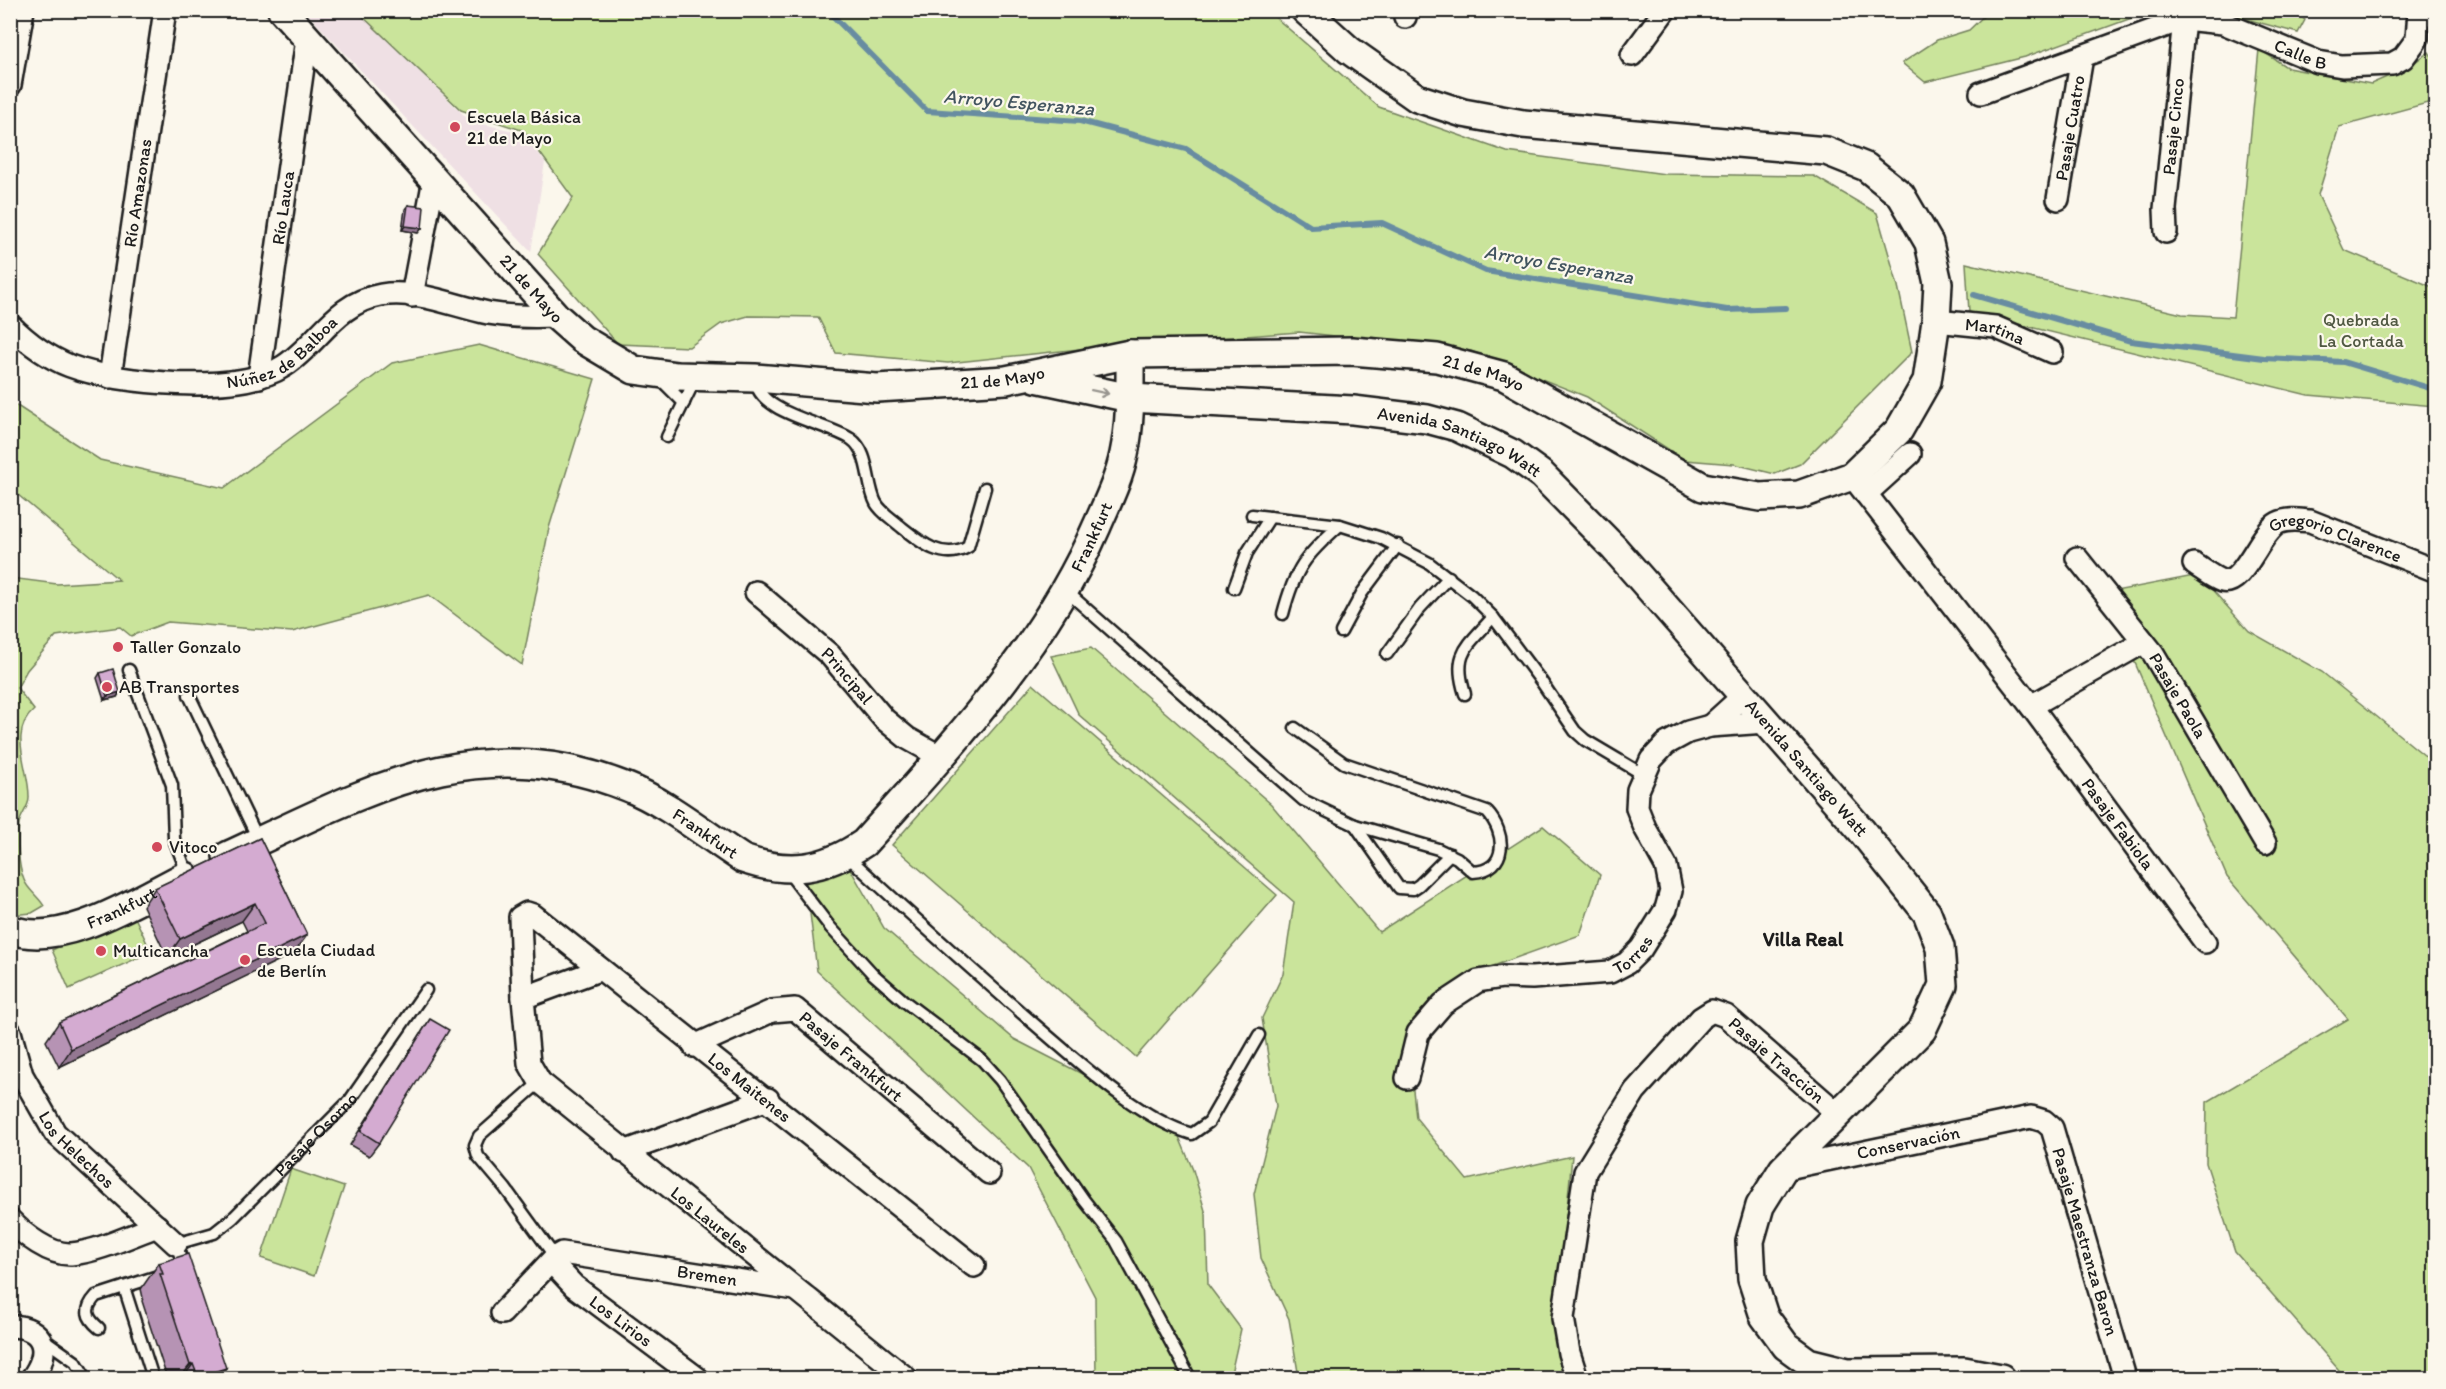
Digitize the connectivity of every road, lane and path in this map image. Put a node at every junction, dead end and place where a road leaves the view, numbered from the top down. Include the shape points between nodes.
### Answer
1 (23, 10) edge
2 (165, 10) edge
3 (282, 10) edge
4 (1305, 10) edge
5 (1665, 10) edge
6 (2419, 10) edge
7 (2429, 10) edge
8 (2436, 14) edge
9 (2184, 19) junction
10 (307, 39) junction
11 (1632, 56) dead end
12 (2082, 57) junction
13 (10, 85) edge
14 (1981, 93) dead end
15 (434, 179) junction
16 (2058, 200) dead end
17 (2166, 232) dead end
18 (412, 296) junction
19 (556, 316) junction
20 (1936, 321) junction
21 (10, 325) edge
22 (2052, 352) dead end
23 (1130, 354) junction
24 (656, 375) junction
25 (110, 377) junction
26 (259, 377) junction
27 (1028, 377) junction
28 (755, 378) junction
29 (690, 390) dead end
30 (1130, 398) junction
31 (684, 403) junction
32 (667, 437) dead end
33 (1910, 454) dead end
34 (1859, 485) junction
35 (985, 488) dead end
36 (1252, 515) dead end
37 (1270, 517) junction
38 (1340, 525) junction
39 (1398, 545) junction
40 (2077, 558) dead end
41 (2194, 564) dead end
42 (2436, 571) edge
43 (1449, 577) junction
44 (1234, 588) dead end
45 (1065, 590) junction
46 (756, 592) dead end
47 (1283, 614) dead end
48 (1493, 617) junction
49 (1341, 632) dead end
50 (2144, 642) junction
51 (1388, 654) dead end
52 (129, 670) dead end
53 (1465, 694) dead end
54 (189, 695) dead end
55 (1743, 696) junction
56 (2031, 706) junction
57 (1766, 722) junction
58 (1710, 726) junction
59 (1295, 728) dead end
60 (941, 757) junction
61 (1644, 775) junction
62 (1355, 825) junction
63 (259, 841) junction
64 (2265, 843) dead end
65 (1450, 854) junction
66 (846, 855) junction
67 (786, 869) junction
68 (188, 875) junction
69 (523, 914) joint
70 (12, 936) edge
71 (2205, 942) dead end
72 (599, 970) junction
73 (426, 990) dead end
74 (523, 998) junction
75 (10, 1032) edge
76 (1259, 1035) dead end
77 (694, 1046) junction
78 (1407, 1078) dead end
79 (540, 1082) junction
80 (768, 1099) junction
81 (1837, 1113) junction
82 (2031, 1118) joint
83 (624, 1152) junction
84 (1783, 1168) junction
85 (989, 1173) dead end
86 (10, 1220) edge
87 (157, 1226) junction
88 (176, 1244) junction
89 (555, 1257) junction
90 (974, 1266) dead end
91 (184, 1267) junction
92 (188, 1278) edge
93 (124, 1287) junction
94 (796, 1289) junction
95 (502, 1313) dead end
96 (99, 1328) dead end
97 (25, 1330) edge
98 (33, 1378) edge
99 (86, 1378) edge
100 (153, 1378) edge
101 (697, 1378) edge
102 (906, 1378) edge
103 (1190, 1378) edge
104 (1577, 1378) edge
105 (2001, 1378) edge
106 (2125, 1378) edge

1 - 13 street
2 - 25 street, Río Amazonas
3 - 10 street, 21 de Mayo
4 - 20 street, 21 de Mayo via 1349,50 1408,93 1462,113 1523,124 1826,151 1866,167 1901,195 1929,243 1938,283
5 - 11 street
6 - 9 street, Calle B via 2417,39 2403,58 2392,64 2318,62 2223,23
7 - 8 street
9 - 12 street, Calle B
9 - 17 street, Pasaje Cinco
10 - 15 street, 21 de Mayo
10 - 26 street, Río Lauca
12 - 14 street, Calle B
12 - 16 street, Pasaje Cuatro
15 - 18 street
15 - 19 street, 21 de Mayo
18 - 19 street, Núñez de Balboa via 488,313
18 - 26 street, Núñez de Balboa via 383,295 348,307 284,366
19 - 24 street, 21 de Mayo via 609,357 634,370
20 - 22 street, Martina via 1995,327
20 - 34 street, 21 de Mayo via 1927,381 1915,407
21 - 25 street, Núñez de Balboa via 30,343 68,365
23 - 27 street, 21 de Mayo
23 - 30 street, Frankfurt
23 - 34 street, 21 de Mayo via 1352,351 1437,358 1504,376 1703,487 1760,497
24 - 28 street, 21 de Mayo
24 - 31 lane
25 - 26 street, Núñez de Balboa via 192,383
27 - 28 street, 21 de Mayo via 975,384 877,388
27 -> 30 street, Avenida Santiago Watt
28 - 35 lane via 755,389 770,404 853,440 862,452 881,511 926,546 941,552 968,547
29 - 31 lane
30 - 45 street, Frankfurt via 1124,453 1116,482
30 - 55 street, Avenida Santiago Watt via 1393,414 1457,427 1483,439 1542,475 1614,548
31 - 32 lane
33 - 34 street, 21 de Mayo
34 - 56 street, Pasaje Fabiola
36 - 37 lane
37 - 38 lane
37 - 44 lane via 1247,553
38 - 39 lane
38 - 47 lane via 1310,551 1292,580
39 - 43 lane
39 - 49 lane via 1362,593
40 - 50 street, Pasaje Paola
41 - 42 street, Gregorio Clarence via 2221,581 2231,581 2266,534 2290,519 2310,521
43 - 48 lane
43 - 51 lane via 1420,608
45 - 60 street, Frankfurt via 1021,658
45 - 62 lane via 1303,800
46 - 60 street, Principal via 830,655 884,719 907,738
48 - 53 lane via 1461,656 1458,672
48 - 61 lane via 1575,732
50 - 56 street
50 - 64 street, Pasaje Paola
52 - 68 lane via 172,785 174,839
54 - 63 lane
55 - 57 street, Avenida Santiago Watt
55 - 58 street, Torres
56 - 71 street, Pasaje Fabiola
57 - 58 street, Torres
57 - 81 street, Avenida Santiago Watt via 1897,874 1926,913 1940,947 1943,985 1922,1030
58 - 61 street, Torres via 1666,744
59 - 65 lane via 1344,763 1477,807 1497,822 1501,850 1488,869 1473,872
60 - 66 street, Frankfurt via 864,843
61 - 78 street, Torres via 1637,808 1666,866 1671,891 1666,909 1641,949 1610,972 1478,981 1443,1004 1418,1033
62 - 65 lane
62 - 65 lane via 1399,888 1413,889
63 - 67 street, Frankfurt via 391,782 470,763 528,763 583,773 628,787 743,859
63 - 68 street, Frankfurt
66 - 67 street, Frankfurt via 826,864
66 - 76 lane via 1088,1071 1169,1127 1192,1134 1209,1122
67 - 103 lane via 873,974 982,1060 1000,1080 1116,1241
68 - 70 street, Frankfurt via 116,911 56,933
69 - 72 street, Los Maitenes via 533,915
69 - 74 street, Los Laureles via 519,923
72 - 74 street
72 - 77 street, Los Maitenes
73 - 88 lane, Pasaje Osorno via 350,1100 233,1218 214,1233
74 - 79 street, Los Laureles via 530,1063
75 - 87 street, Los Helechos via 22,1075 55,1133
77 - 80 street, Los Maitenes
77 - 85 street, Pasaje Frankfurt via 772,1011 795,1009
79 - 83 street, Los Laureles
79 - 89 lane via 479,1136 475,1145 478,1156
80 - 83 street
80 - 90 street, Los Maitenes
81 - 84 street, Avenida Santiago Watt
81 - 104 street, Pasaje Tracción via 1726,1016 1712,1011 1701,1018 1635,1091 1585,1172 1563,1318
82 - 84 street, Conservación
82 - 106 street, Pasaje Maestranza Baron via 2052,1128
83 - 94 street, Los Laureles
84 - 105 street, Avenida Santiago Watt via 1760,1206 1750,1241 1752,1280 1764,1316 1786,1346 1808,1362 1848,1372 1964,1371
86 - 87 street via 22,1233 70,1254
87 - 88 street, Los Helechos
88 - 91 lane
89 - 94 street, Bremen via 573,1254
89 - 95 street
89 - 101 street, Los Lirios via 559,1270 574,1286
91 - 92 lane
91 - 93 lane
93 - 96 lane via 96,1296 88,1304 90,1321
93 - 100 lane
94 - 102 street
97 - 98 street via 45,1352
97 - 99 lane via 67,1354

